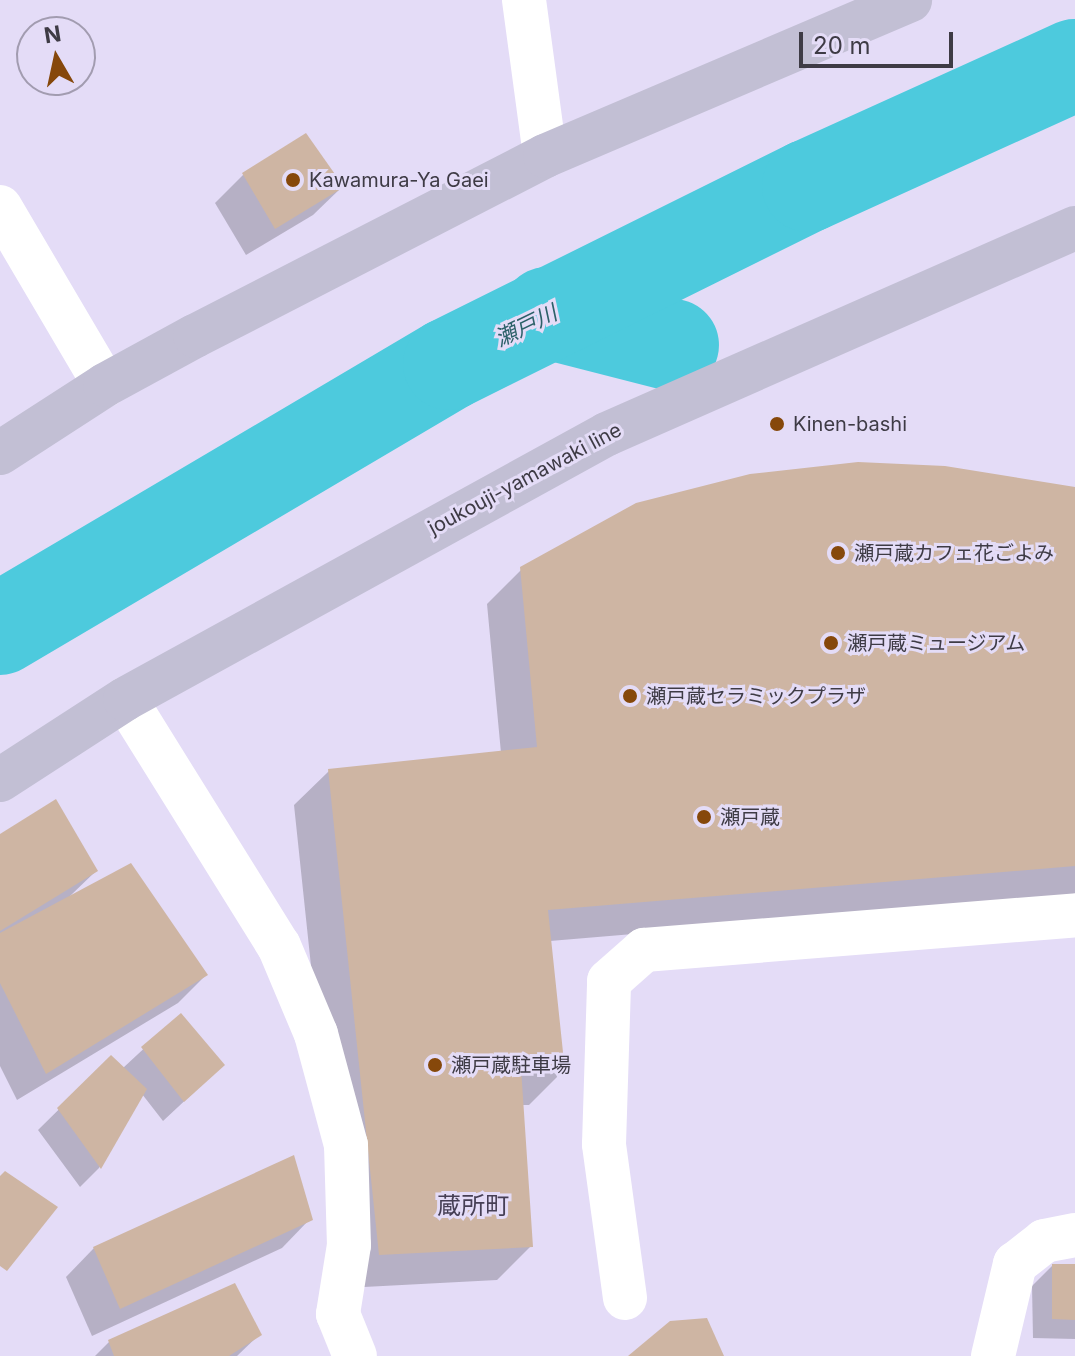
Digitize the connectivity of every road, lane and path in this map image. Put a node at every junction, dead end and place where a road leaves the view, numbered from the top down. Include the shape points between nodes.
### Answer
1 (524, 0) edge
2 (910, 0) edge
3 (545, 156) junction
4 (0, 207) edge
5 (1075, 228) edge
6 (105, 385) junction
7 (0, 453) edge
8 (125, 699) junction
9 (0, 780) edge
10 (1075, 915) edge
11 (1075, 1235) edge
12 (625, 1298) dead end
13 (355, 1356) edge
14 (993, 1356) edge

1 - 3 street
2 - 3 main road
3 - 6 main road
4 - 6 street
5 - 8 main road, joukouji-yamawaki line via 607,434
6 - 7 main road
8 - 9 main road, joukouji-yamawaki line
8 - 13 street via 279,946 316,1034 346,1145 349,1245 338,1314
10 - 12 street via 644,950 609,981 604,1144
11 - 14 street via 1044,1241 1015,1264

